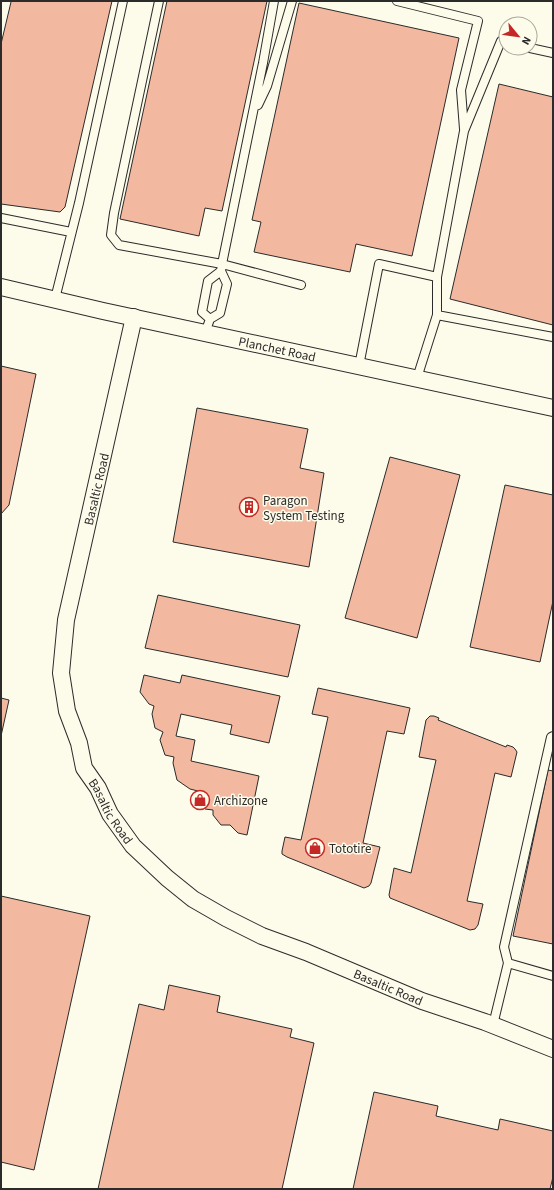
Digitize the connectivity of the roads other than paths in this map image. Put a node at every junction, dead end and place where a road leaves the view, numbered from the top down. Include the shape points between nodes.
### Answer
1 (122, 1) edge
2 (159, 1) edge
3 (274, 1) edge
4 (292, 1) edge
5 (397, 1) edge
6 (498, 48) edge
7 (538, 50) edge
8 (553, 53) edge
9 (252, 119) junction
10 (464, 131) junction
11 (1, 218) edge
12 (71, 232) junction
13 (221, 268) junction
14 (437, 277) junction
15 (301, 285) dead end
16 (1, 287) edge
17 (55, 299) junction
18 (437, 315) junction
19 (134, 317) junction
20 (207, 326) junction
21 (553, 338) edge
22 (359, 366) junction
23 (417, 378) junction
24 (553, 408) edge
25 (553, 736) edge
26 (508, 963) junction
27 (553, 976) edge
28 (493, 1024) junction
29 (553, 1049) edge

1 - 12 lane
2 - 13 lane via 111,235 119,245
3 - 9 lane
4 - 9 lane via 267,86
5 - 10 lane via 478,21 461,90
6 - 10 lane
7 - 8 lane
9 - 13 lane
10 - 14 lane
11 - 12 lane
12 - 17 lane
13 - 15 lane
13 - 20 lane via 208,281 202,312
13 - 20 lane via 227,284 220,313
14 - 18 lane
14 - 22 lane via 379,264
16 - 17 street, Planchet Road
17 - 19 street, Planchet Road
18 - 21 lane
18 - 23 lane
19 - 20 street, Planchet Road
19 - 28 street, Basaltic Road via 66,620 61,673 67,711 79,743 84,768 98,788 110,814 133,846 193,899 262,936 422,1001
20 - 22 street, Planchet Road
22 - 23 street, Planchet Road
23 - 24 street, Planchet Road
25 - 26 lane via 504,947
26 - 27 lane
26 - 28 lane
28 - 29 street, Basaltic Road

